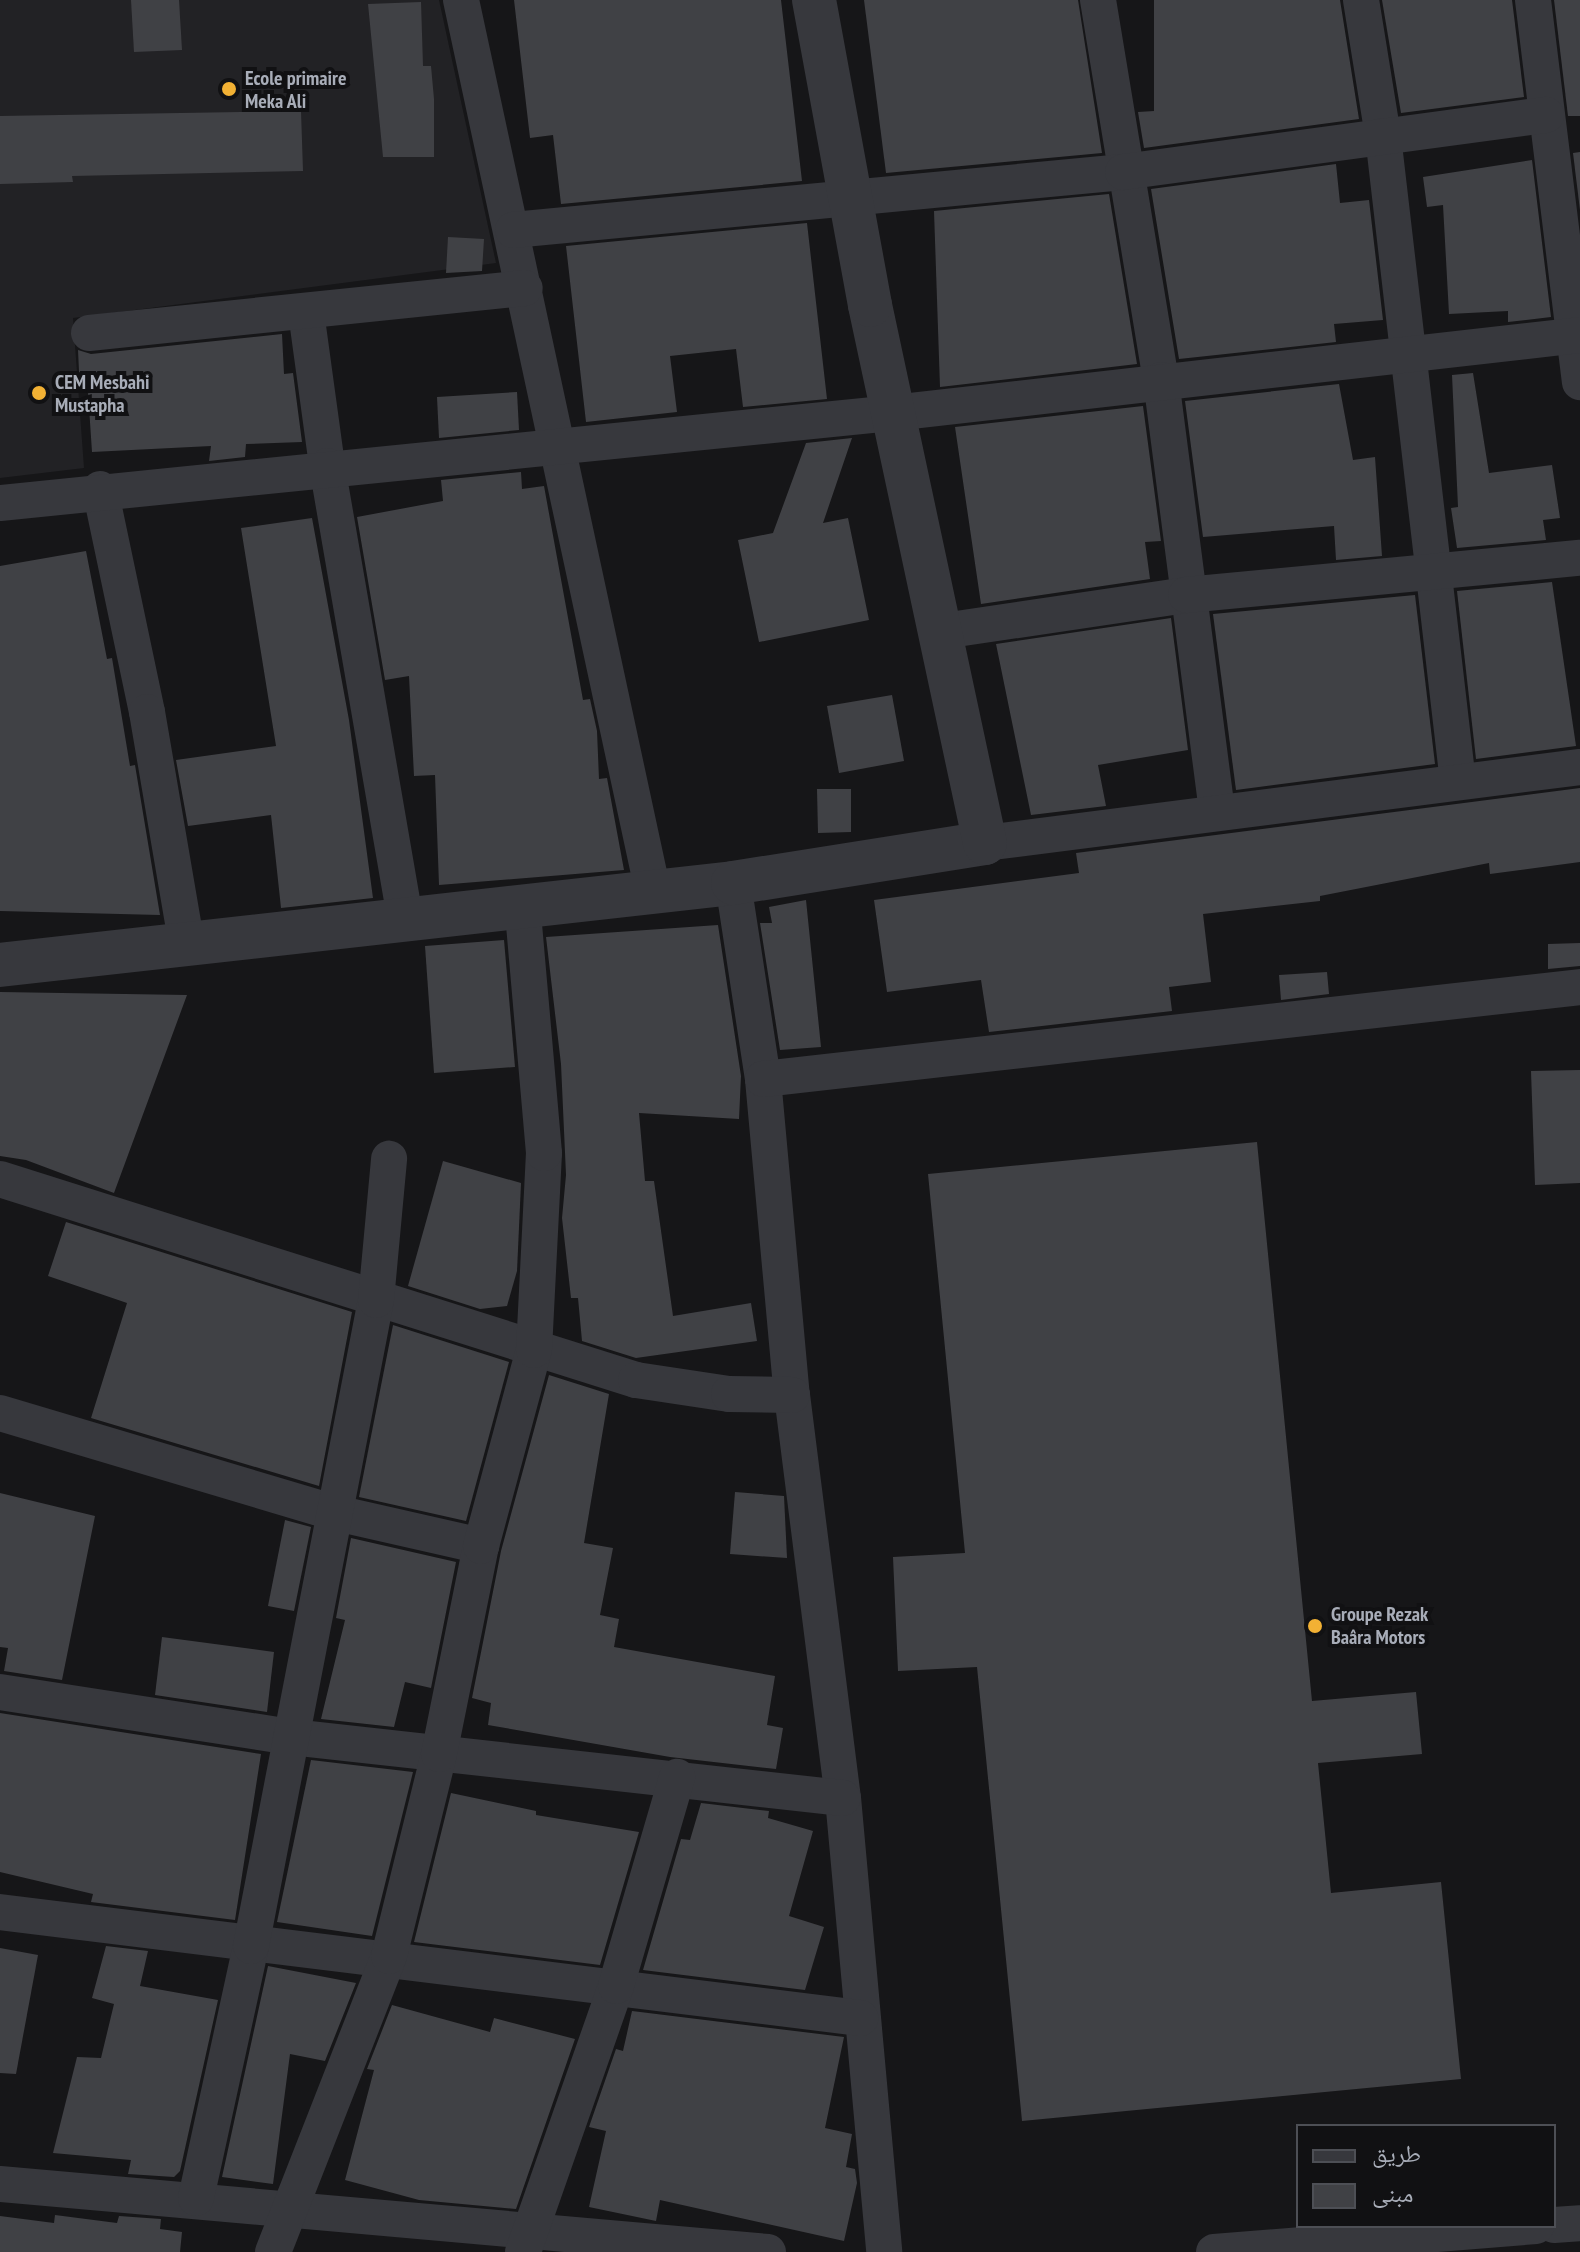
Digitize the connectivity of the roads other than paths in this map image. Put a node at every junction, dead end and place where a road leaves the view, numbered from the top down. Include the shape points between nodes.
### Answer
1 (461, 0) edge
2 (814, 0) edge
3 (1098, 0) edge
4 (1361, 0) edge
5 (1533, 0) edge
6 (1546, 115) junction
7 (1383, 136) junction
8 (1123, 172) junction
9 (849, 201) junction
10 (513, 230) junction
11 (525, 288) junction
12 (306, 312) junction
13 (89, 333) dead end
14 (1578, 335) edge
15 (1405, 354) junction
16 (1161, 380) junction
17 (1580, 382) edge
18 (893, 413) junction
19 (554, 447) junction
20 (327, 466) junction
21 (100, 489) junction
22 (0, 503) edge
23 (1580, 558) edge
24 (1432, 571) junction
25 (1186, 595) junction
26 (943, 631) junction
27 (1580, 767) edge
28 (1458, 782) junction
29 (1217, 810) junction
30 (985, 843) junction
31 (733, 883) junction
32 (653, 892) junction
33 (522, 904) junction
34 (405, 918) junction
35 (187, 947) junction
36 (0, 965) edge
37 (1580, 987) edge
38 (763, 1079) junction
39 (389, 1159) dead end
40 (0, 1179) edge
41 (376, 1300) junction
42 (534, 1350) junction
43 (792, 1395) junction
44 (0, 1413) edge
45 (336, 1513) junction
46 (481, 1546) junction
47 (0, 1692) edge
48 (291, 1737) junction
49 (439, 1754) junction
50 (677, 1777) junction
51 (843, 1798) junction
52 (0, 1912) edge
53 (251, 1946) junction
54 (389, 1956) junction
55 (616, 1986) junction
56 (860, 2018) junction
57 (0, 2184) edge
58 (196, 2198) junction
59 (292, 2208) junction
60 (1580, 2223) edge
61 (1556, 2225) edge
62 (1527, 2228) edge
63 (1465, 2242) edge
64 (526, 2243) edge
65 (273, 2252) edge
66 (768, 2252) edge
67 (884, 2252) edge
68 (1214, 2252) edge

1 - 10 street
2 - 9 street
3 - 8 street
4 - 7 street
5 - 6 street
6 - 7 street
6 - 14 street
7 - 8 street
7 - 15 street
8 - 9 street
8 - 16 street
9 - 10 street
9 - 18 street
10 - 11 street
11 - 12 street
11 - 19 street
12 - 13 street
12 - 20 street
14 - 15 street
14 - 17 street
15 - 16 street
15 - 24 street
16 - 18 street
16 - 25 street
18 - 19 street
18 - 26 street
19 - 20 street
19 - 32 street
20 - 21 street
20 - 34 street
21 - 22 street
21 - 35 street via 147,712
23 - 24 street
24 - 25 street
24 - 28 street
25 - 26 street
25 - 29 street
26 - 30 street
27 - 28 street
28 - 29 street
29 - 30 street
30 - 31 street
31 - 32 street
31 - 38 street
32 - 33 street
33 - 34 street
33 - 42 street via 544,1153
34 - 35 street
35 - 36 street
37 - 38 street
38 - 43 street
39 - 41 street
40 - 41 street
41 - 42 street
41 - 45 street
42 - 43 street via 678,1388
42 - 46 street
43 - 51 street
44 - 45 street
45 - 46 street
45 - 48 street
46 - 49 street
47 - 48 street
48 - 49 street
48 - 53 street
49 - 50 street
49 - 54 street
50 - 51 street
50 - 55 street
51 - 56 street
52 - 53 street
53 - 54 street
53 - 58 street
54 - 55 street
54 - 59 street
55 - 56 street
55 - 64 street
56 - 67 street
57 - 58 street
58 - 59 street
59 - 64 street
59 - 65 street
60 - 61 street
62 - 63 street
63 - 68 street
64 - 66 street

